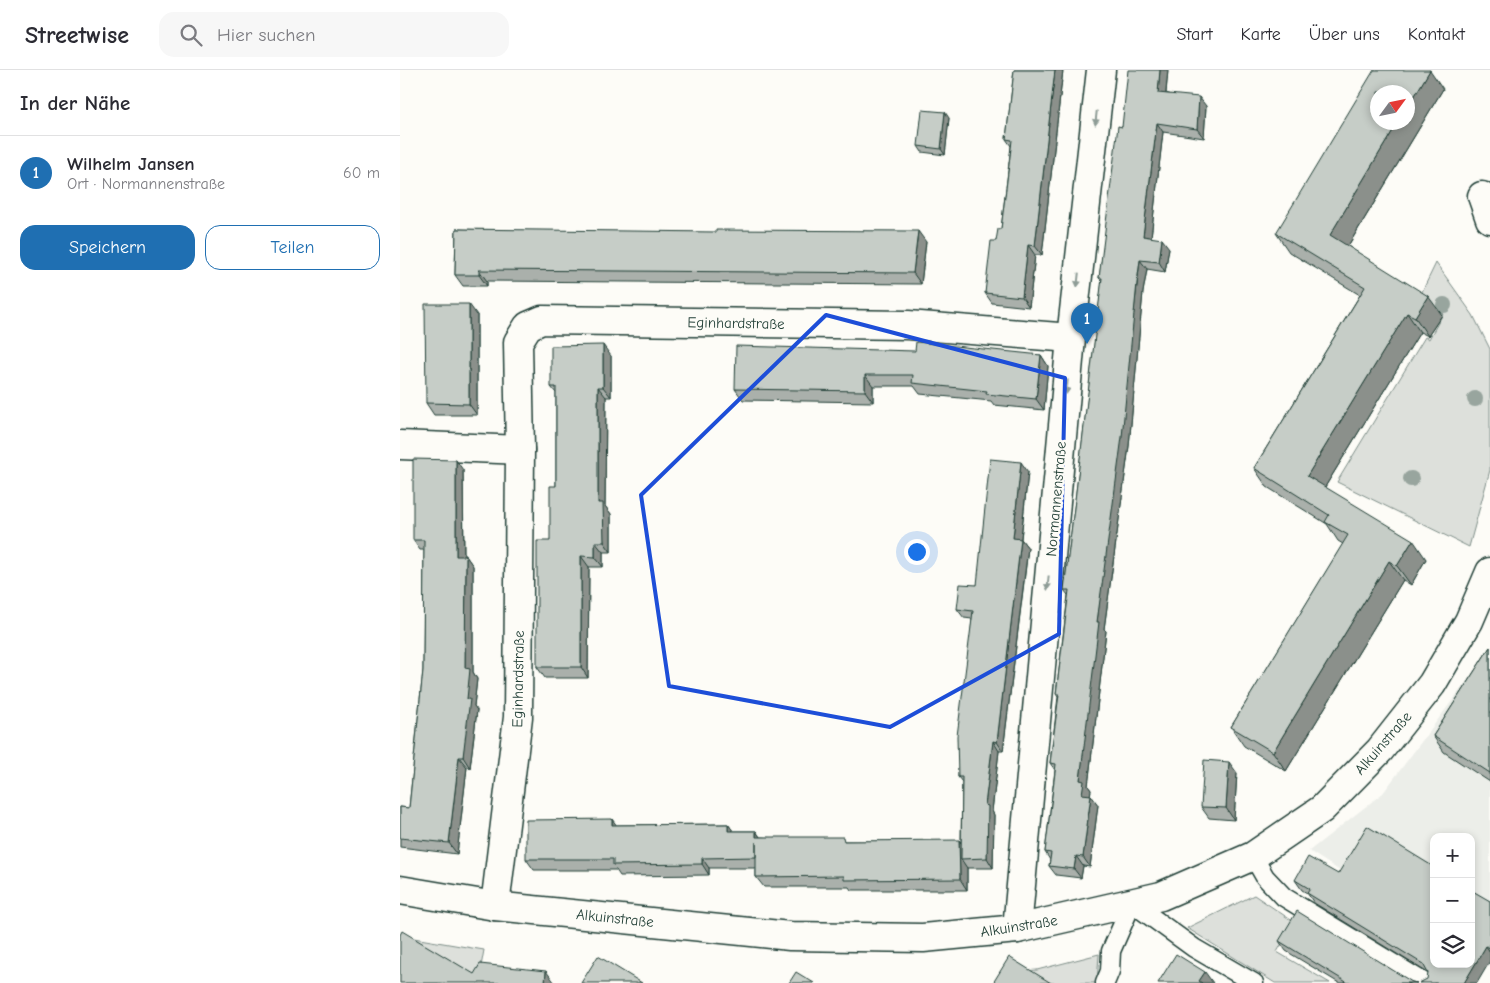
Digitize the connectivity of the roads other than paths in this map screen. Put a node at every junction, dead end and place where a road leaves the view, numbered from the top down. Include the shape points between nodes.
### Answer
1 (1101, 70) edge
2 (1071, 338) junction
3 (400, 445) edge
4 (520, 450) junction
5 (1490, 572) edge
6 (1253, 856) junction
7 (400, 890) edge
8 (1132, 903) junction
9 (495, 906) junction
10 (1017, 929) junction
11 (1106, 983) edge
12 (1254, 983) edge
13 (1425, 983) edge

1 -> 2 street, Normannenstraße
2 - 4 street, Eginhardstraße via 908,325 542,320 528,326 518,342
2 -> 10 street, Normannenstraße
3 - 4 street
4 - 9 street, Eginhardstraße via 518,717
5 - 6 street, Alkuinstraße via 1469,621 1432,684 1380,750 1322,809
6 - 8 street, Alkuinstraße via 1162,896
6 - 13 lane via 1284,897
7 - 9 street, Alkuinstraße
8 - 10 street, Alkuinstraße
8 - 11 lane via 1111,951
8 - 12 lane via 1194,948
9 - 10 street, Alkuinstraße via 790,936 924,938

